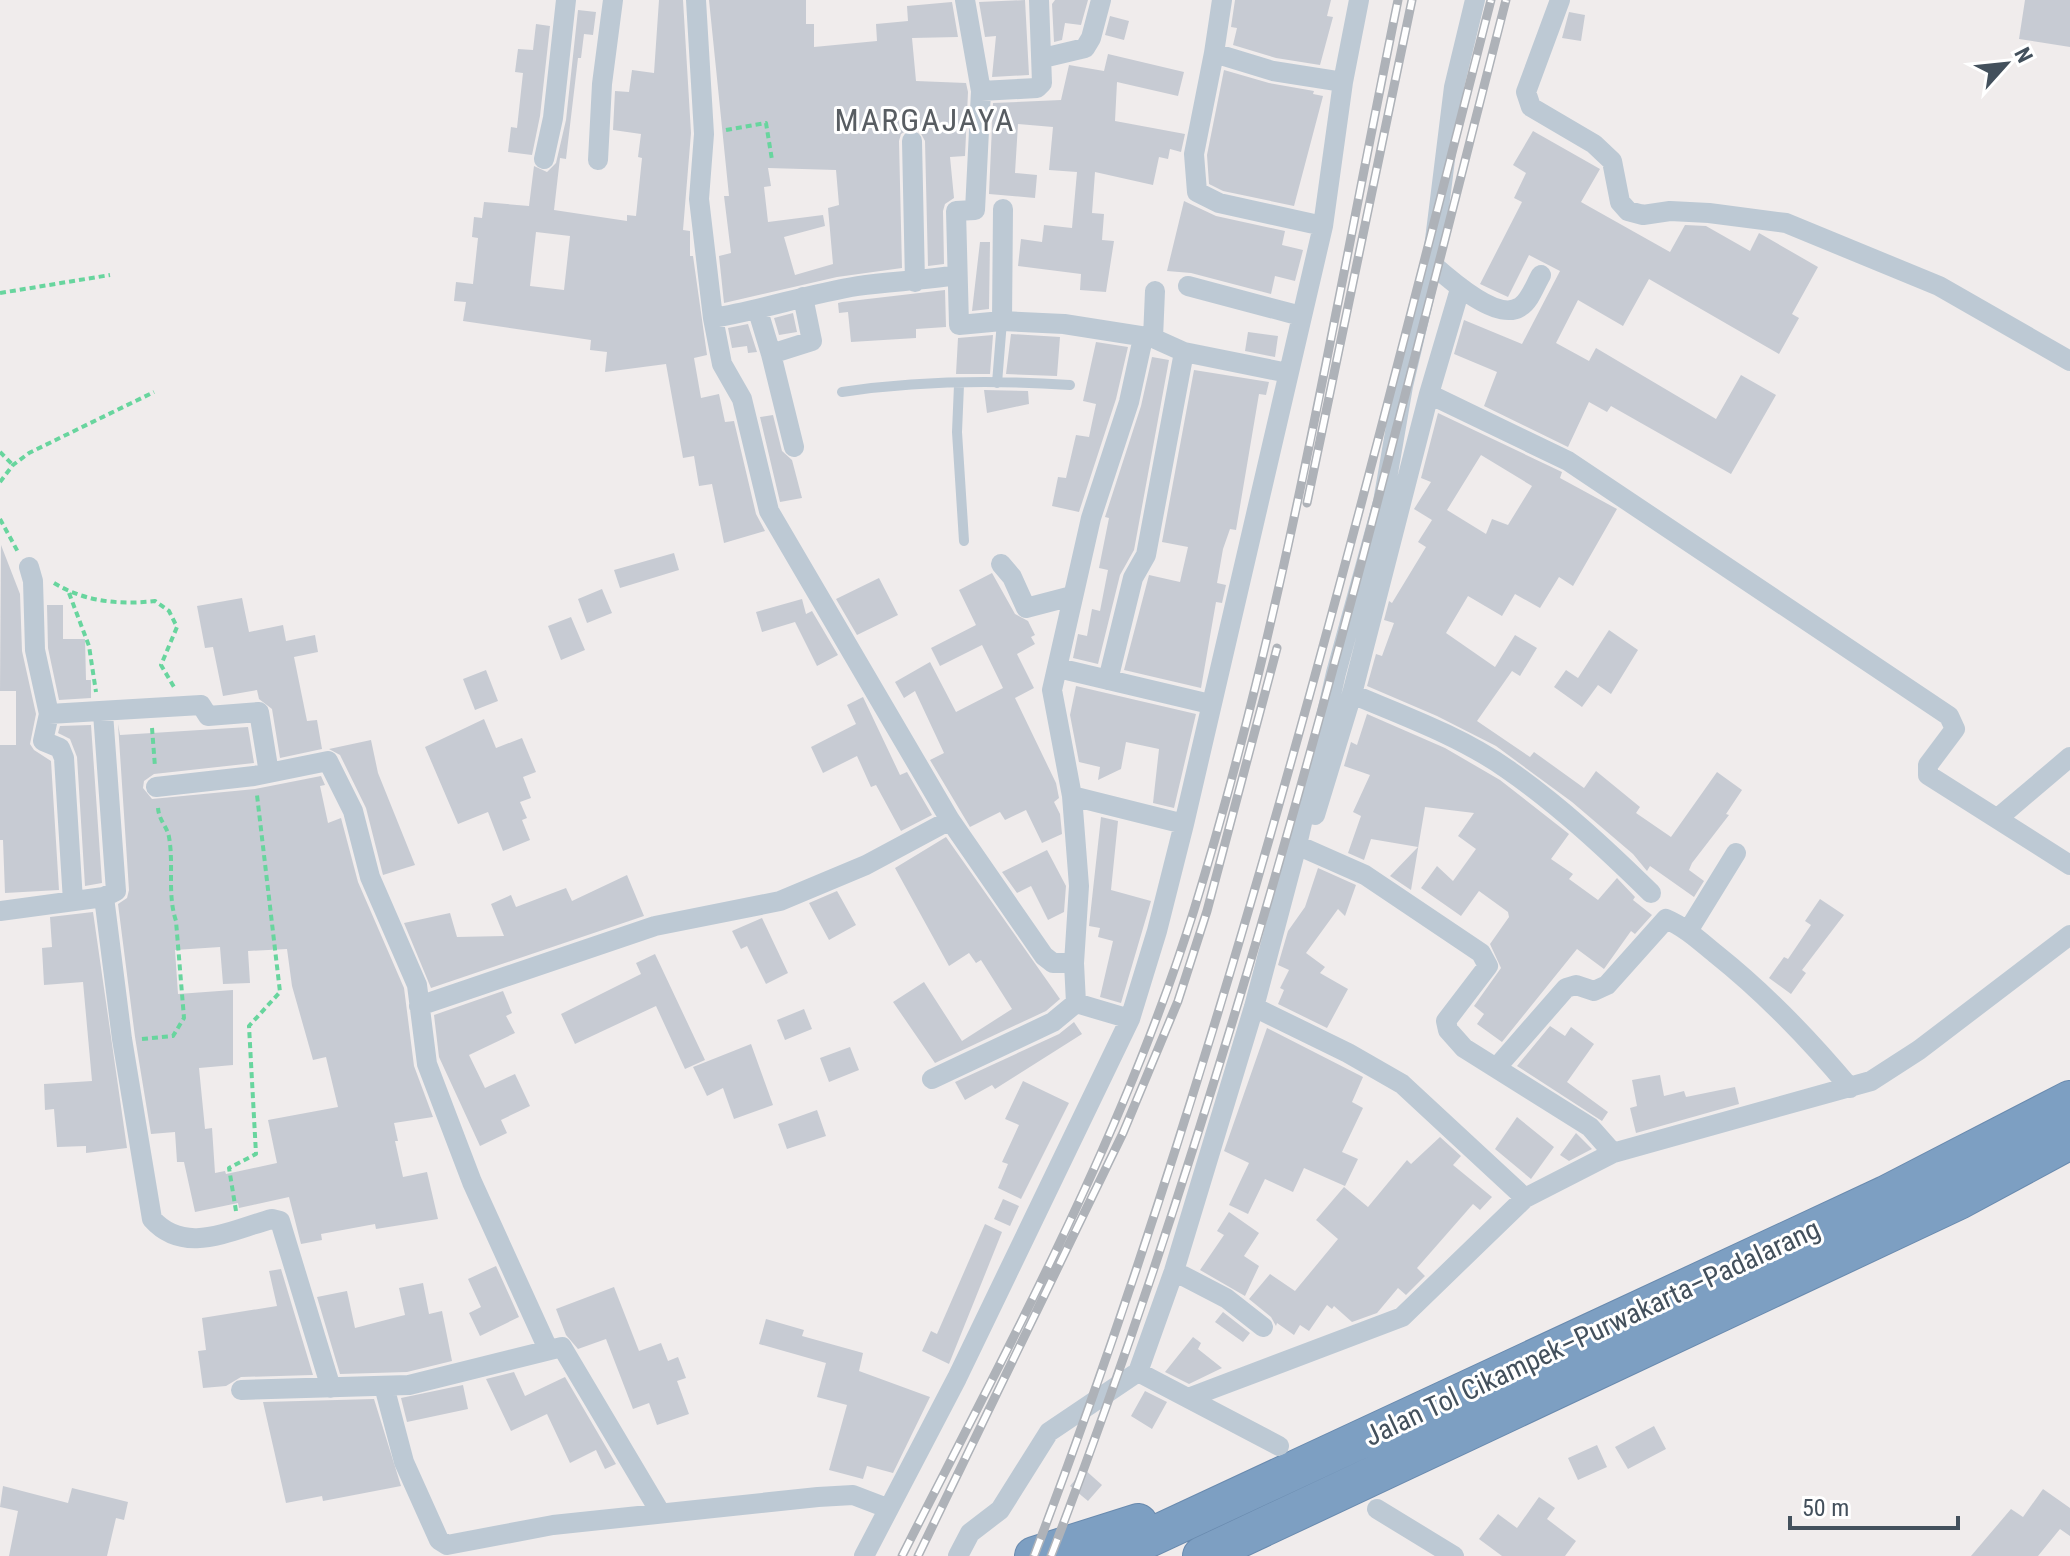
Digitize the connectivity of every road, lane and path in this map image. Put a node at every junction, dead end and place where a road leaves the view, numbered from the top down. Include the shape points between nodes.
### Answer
1 (566, 0) edge
2 (613, 0) edge
3 (696, 0) edge
4 (965, 0) edge
5 (1039, 0) edge
6 (1101, 0) edge
7 (1222, 0) edge
8 (1359, 0) edge
9 (1475, 0) edge
10 (1560, 0) edge
11 (1214, 53) junction
12 (1043, 58) junction
13 (1343, 82) junction
14 (981, 91) junction
15 (704, 134) junction
16 (912, 141) dead end
17 (544, 159) dead end
18 (598, 160) dead end
19 (772, 160) dead end
20 (1003, 209) dead end
21 (1323, 226) junction
22 (1432, 264) junction
23 (110, 275) dead end
24 (956, 275) junction
25 (1541, 275) dead end
26 (915, 282) junction
27 (1188, 286) dead end
28 (1460, 289) junction
29 (1155, 291) dead end
30 (0, 293) edge
31 (803, 297) junction
32 (758, 311) junction
33 (1301, 316) junction
34 (713, 318) junction
35 (1002, 321) junction
36 (1148, 338) junction
37 (1184, 352) junction
38 (771, 354) junction
39 (2070, 361) edge
40 (1288, 373) junction
41 (997, 383) junction
42 (959, 385) junction
43 (1070, 385) dead end
44 (154, 392) dead end
45 (842, 392) dead end
46 (1429, 394) junction
47 (794, 447) dead end
48 (0, 452) edge
49 (13, 465) junction
50 (0, 482) edge
51 (964, 541) dead end
52 (1001, 564) dead end
53 (29, 567) dead end
54 (1072, 596) junction
55 (1058, 668) junction
56 (1108, 680) junction
57 (1352, 694) junction
58 (1210, 704) junction
59 (201, 705) junction
60 (150, 710) junction
61 (103, 713) junction
62 (49, 714) junction
63 (2070, 757) edge
64 (262, 775) junction
65 (156, 787) junction
66 (1072, 796) junction
67 (1998, 818) junction
68 (950, 820) junction
69 (1184, 824) junction
70 (1301, 847) junction
71 (1736, 853) dead end
72 (2070, 865) edge
73 (1651, 893) dead end
74 (104, 897) junction
75 (73, 901) junction
76 (0, 911) edge
77 (1688, 931) junction
78 (2070, 935) edge
79 (1074, 963) junction
80 (1076, 1003) junction
81 (419, 1006) junction
82 (1254, 1007) junction
83 (1130, 1019) junction
84 (122, 1039) junction
85 (1497, 1067) junction
86 (932, 1079) dead end
87 (1850, 1088) junction
88 (2069, 1100) edge
89 (2070, 1140) edge
90 (1613, 1153) junction
91 (1525, 1198) junction
92 (239, 1228) junction
93 (1174, 1271) junction
94 (1263, 1327) dead end
95 (548, 1349) junction
96 (1138, 1372) junction
97 (384, 1386) junction
98 (331, 1388) junction
99 (241, 1390) dead end
100 (1188, 1398) junction
101 (1275, 1464) junction
102 (887, 1508) junction
103 (1377, 1509) dead end
104 (660, 1512) junction
105 (864, 1556) edge
106 (958, 1556) edge
107 (1034, 1556) edge
108 (1110, 1556) edge
109 (1202, 1556) edge
110 (1454, 1556) edge

1 - 17 street
2 - 18 street
3 - 15 street
4 - 14 street
5 - 12 street
6 - 12 street via 1085,48
7 - 11 street
8 - 13 street
9 - 22 street via 1454,87
10 - 39 street via 1526,92 1531,107 1594,144 1612,161 1620,202 1628,211 1709,213 1786,223 1939,286
11 - 13 street via 1273,71
11 - 21 street via 1194,154 1197,192 1219,203
12 - 14 street via 1037,88
13 - 21 street
14 - 24 street via 975,210 956,211
15 - 19 path via 766,123
15 - 34 street via 699,199
16 - 26 street
20 - 35 street
21 - 33 street
22 - 28 street
22 - 70 street via 1383,502 1336,673
23 - 30 path
24 - 26 street
24 - 35 street via 959,325
25 - 28 street via 1515,310 1501,310
26 - 31 street
27 - 33 street
28 - 46 street
29 - 36 street
31 - 32 street
31 - 38 street via 812,341
32 - 34 street
32 - 38 street
33 - 40 street
34 - 68 street via 722,364 742,399 769,511
35 - 36 street via 1064,324
35 - 41 lane
36 - 37 street
36 - 54 street
37 - 40 street
37 - 56 street via 1146,555 1133,578
38 - 47 street
40 - 58 street
41 - 42 lane
41 - 43 lane
42 - 45 lane via 895,384
42 - 51 lane
44 - 49 path
46 - 57 street
46 - 67 street via 1560,456 1949,716 1955,729 1928,765 1928,775
48 - 49 path
49 - 50 path
52 - 54 street via 1026,608
53 - 62 street via 35,650
54 - 55 street
55 - 56 street
55 - 66 street via 1052,690
56 - 58 street
57 - 70 street
57 - 73 street via 1507,769 1591,835
58 - 69 street
59 - 60 street
59 - 61 path via 168,681 161,665 177,627 169,611 155,601 121,605 68,592 89,646
59 - 64 street via 208,716 259,712
60 - 61 street
60 - 65 path
61 - 62 street
61 - 74 street via 116,889
62 - 75 street via 43,741 60,748 64,758
63 - 67 street
64 - 65 street
64 - 81 street via 328,761 353,811 370,877 417,985
64 - 92 path via 280,992 249,1026 256,1154 229,1168
65 - 84 path via 159,821 169,834 184,1018 173,1036
66 - 69 street
66 - 79 street via 1079,886
67 - 72 street
68 - 79 street via 1044,956 1053,963
68 - 81 street via 866,865 780,901 655,926
69 - 83 street
70 - 82 street
70 - 85 street via 1365,875 1481,953 1488,966 1484,974 1446,1021 1464,1048
71 - 77 street
74 - 75 street
74 - 84 street
75 - 76 street
77 - 85 street via 1664,919 1607,985 1594,991 1576,985 1566,988
77 - 87 street via 1798,1026
78 - 87 street via 1919,1050
79 - 80 street
80 - 83 street
80 - 86 street via 1053,1022
81 - 95 street via 427,1064 472,1182
82 - 91 street via 1402,1084
82 - 93 street
83 - 102 street via 957,1378
84 - 92 street via 152,1219 165,1233 189,1241
85 - 90 street via 1590,1127
87 - 90 street
88 - 101 highway, Jalan Tol Cikampek–Purwakarta–Padalarang via 1886,1195
89 - 109 highway, Jalan Tol Cikampek–Purwakarta–Padalarang via 1959,1200
90 - 91 street
91 - 100 street via 1402,1317
92 - 98 street via 272,1219 286,1231
93 - 94 street via 1226,1298
93 - 96 street
95 - 97 street via 409,1385
95 - 104 street via 562,1347
96 - 100 street
96 - 106 street via 1049,1432 1000,1510 970,1533
97 - 98 street
97 - 104 street via 404,1462 439,1540 447,1545
98 - 99 street
100 - 101 street
101 - 107 highway
101 - 108 highway, Jalan Tol Cikampek–Purwakarta–Padalarang
102 - 104 street via 853,1495
102 - 105 street
103 - 110 street

